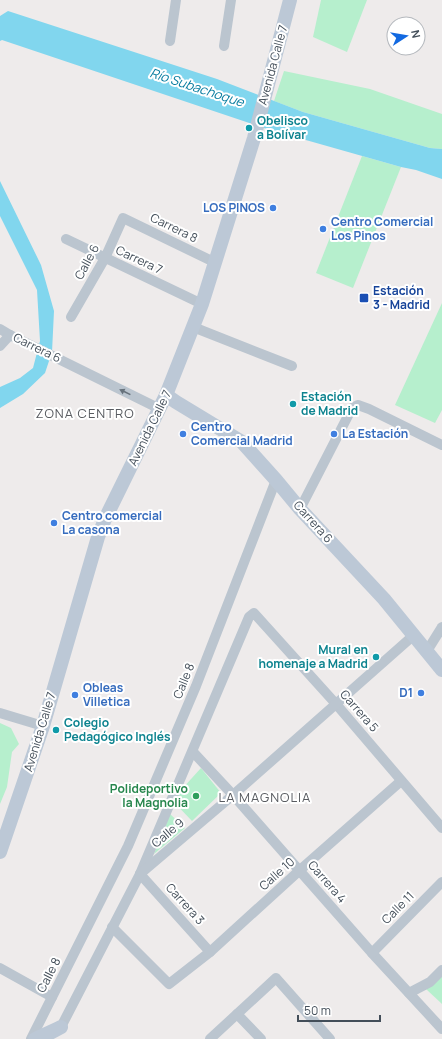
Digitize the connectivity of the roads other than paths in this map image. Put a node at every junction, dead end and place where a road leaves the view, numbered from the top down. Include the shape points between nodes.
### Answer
1 (176, 0) edge
2 (231, 0) edge
3 (290, 0) edge
4 (170, 41) dead end
5 (224, 46) dead end
6 (123, 218) joint
7 (66, 239) dead end
8 (105, 258) junction
9 (214, 262) junction
10 (202, 304) junction
11 (71, 317) dead end
12 (194, 327) junction
13 (0, 329) edge
14 (10, 335) junction
15 (0, 346) edge
16 (292, 366) dead end
17 (166, 395) junction
18 (160, 409) junction
19 (442, 445) edge
20 (276, 480) junction
21 (300, 509) junction
22 (442, 627) edge
23 (414, 635) junction
24 (427, 651) junction
25 (442, 670) edge
26 (336, 704) junction
27 (0, 713) edge
28 (43, 726) junction
29 (193, 752) junction
30 (401, 781) junction
31 (233, 795) junction
32 (442, 828) edge
33 (0, 852) edge
34 (300, 870) junction
35 (140, 874) junction
36 (442, 882) edge
37 (112, 927) junction
38 (210, 952) junction
39 (372, 953) junction
40 (0, 968) edge
41 (442, 970) edge
42 (409, 993) junction
43 (52, 997) junction
44 (238, 1014) junction
45 (61, 1027) junction
46 (442, 1030) edge
47 (31, 1039) edge
48 (35, 1039) edge
49 (39, 1039) edge
50 (210, 1039) edge
51 (261, 1039) edge
52 (330, 1039) edge

1 - 4 street
2 - 5 street
3 - 9 main road, Avenida Calle 7 via 254,138
6 - 8 street, Calle 6
6 - 9 street, Carrera 8
7 - 8 street, Carrera 7
8 - 10 street, Carrera 7
8 - 11 street, Calle 6
9 - 10 main road, Avenida Calle 7
10 - 12 main road, Avenida Calle 7
12 - 16 street
12 - 17 main road, Avenida Calle 7
13 - 14 street, Carrera 6
14 - 15 street
18 -> 14 street, Carrera 6
17 - 18 main road, Avenida Calle 7
17 - 20 main road, Carrera 6 via 242,442
18 - 28 main road, Avenida Calle 7 via 105,518
19 - 21 street via 358,405 352,408
20 - 21 main road, Carrera 6
20 - 43 street, Calle 8 via 196,686 128,846
21 - 23 main road, Carrera 6
22 - 24 street
23 - 24 main road, Carrera 6
23 - 26 street, Calle 9
24 - 25 main road, Carrera 6
26 - 29 street, Carrera 5 via 254,613 249,617
26 - 30 street, Carrera 5
26 - 31 street, Calle 9
27 - 28 street
28 - 33 main road, Avenida Calle 7
29 - 31 street, Carrera 4
29 - 35 street
30 - 32 street, Carrera 5
30 - 34 street, Calle 10
31 - 34 street, Carrera 4
31 - 35 street, Calle 9
34 - 38 street, Calle 10
34 - 39 street, Carrera 4
35 - 37 street, Calle 9
35 - 38 street, Carrera 3
36 - 39 street, Calle 11
37 - 38 street, Calle 10 via 169,984
37 - 45 street, Calle 9
39 - 42 street, Carrera 4
40 - 43 street
41 - 42 street via 430,982
42 - 46 street, Carrera 4
43 - 47 street, Calle 8
44 - 50 street
44 - 51 street
44 - 52 street via 276,978
45 - 48 main road
45 - 49 main road

